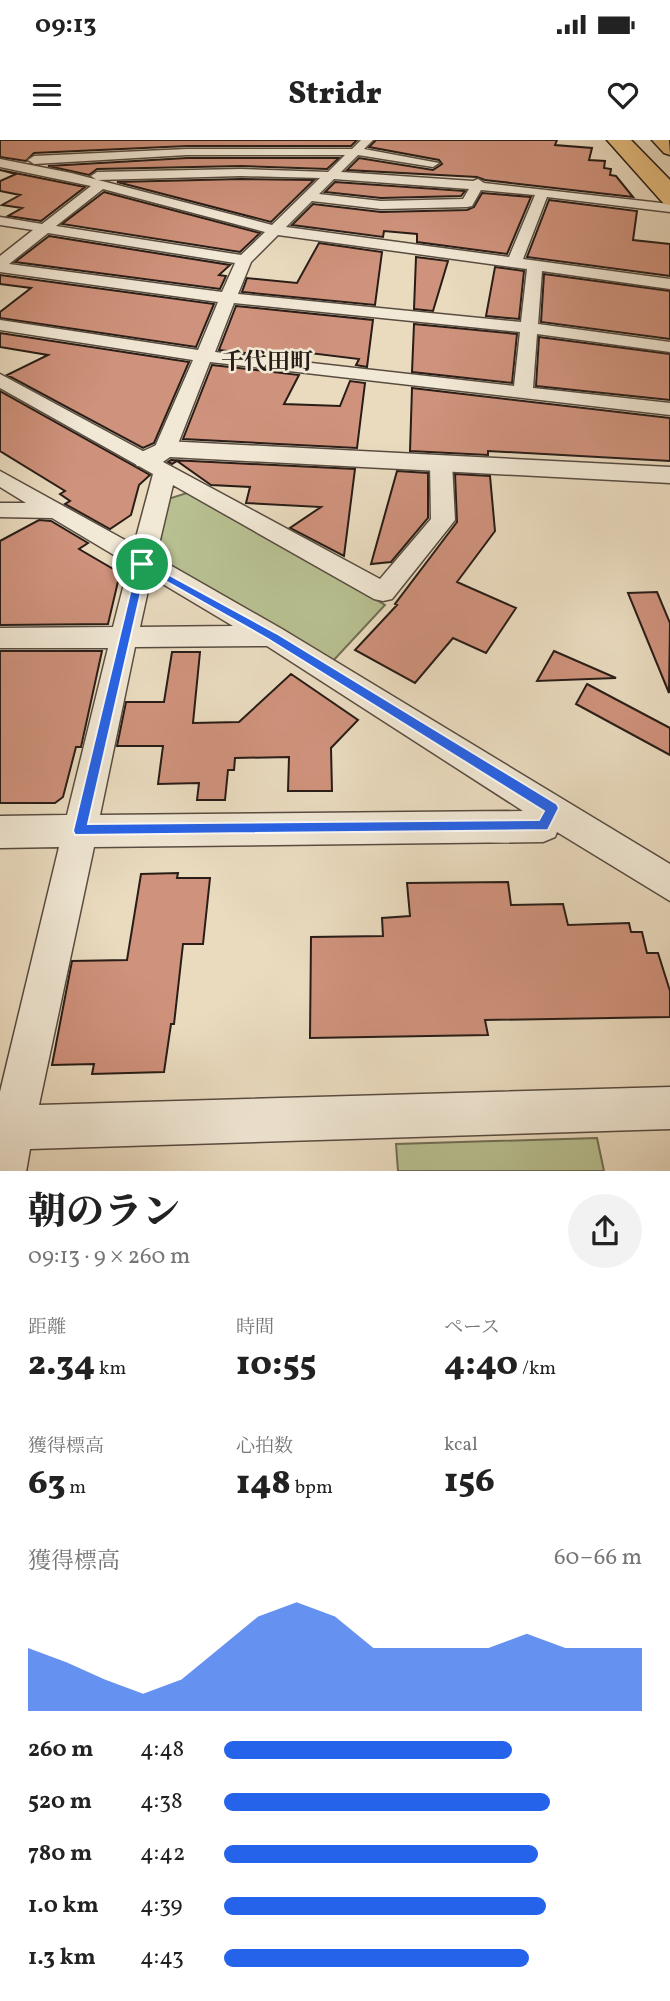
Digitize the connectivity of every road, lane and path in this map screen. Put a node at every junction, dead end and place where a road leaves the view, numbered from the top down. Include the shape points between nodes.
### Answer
1 (109, 140) edge
2 (288, 140) edge
3 (615, 140) edge
4 (624, 140) edge
5 (642, 140) edge
6 (660, 140) edge
7 (359, 148) edge
8 (670, 150) edge
9 (328, 152) junction
10 (106, 155) junction
11 (0, 162) edge
12 (448, 165) dead end
13 (670, 168) edge
14 (334, 173) junction
15 (71, 177) junction
16 (100, 180) junction
17 (19, 182) dead end
18 (478, 183) junction
19 (632, 185) dead end
20 (543, 191) junction
21 (666, 193) edge
22 (311, 197) junction
23 (670, 208) edge
24 (0, 221) edge
25 (45, 228) junction
26 (275, 230) junction
27 (244, 260) junction
28 (514, 263) junction
29 (0, 265) edge
30 (535, 266) junction
31 (670, 284) edge
32 (228, 298) junction
33 (0, 325) edge
34 (529, 328) junction
35 (670, 347) edge
36 (203, 356) junction
37 (0, 380) edge
38 (21, 391) junction
39 (523, 393) junction
40 (0, 402) edge
41 (670, 409) edge
42 (159, 460) junction
43 (441, 463) junction
44 (670, 475) edge
45 (0, 478) edge
46 (0, 510) edge
47 (55, 511) junction
48 (142, 564) junction
49 (124, 636) junction
50 (272, 636) junction
51 (0, 638) edge
52 (552, 808) junction
53 (80, 831) junction
54 (0, 832) edge
55 (670, 884) edge
56 (670, 1108) edge
57 (6, 1128) edge
58 (3, 1171) edge

1 - 10 street
2 - 9 street
3 - 21 main road
4 - 21 main road
5 - 13 main road
6 - 8 main road
7 - 9 street
7 - 12 street
7 - 14 street
9 - 10 street
10 - 11 street
10 - 16 street
11 - 15 street
14 - 16 street via 213,171
14 - 18 street
14 - 22 street
15 - 16 street
15 - 17 street
16 - 25 street
16 - 26 street
18 - 20 street
18 - 22 street via 467,203 381,205
19 - 21 street
20 - 23 street
20 - 28 street
22 - 26 street
24 - 25 street
25 - 27 street
25 - 29 street
26 - 27 street
26 - 28 street
27 - 32 street
28 - 30 street
29 - 32 street
30 - 31 street
30 - 34 street
32 - 34 street
32 - 36 street
33 - 36 street
34 - 35 street
34 - 39 street
36 - 39 street
36 - 42 street
37 - 38 street
38 - 40 street
38 - 42 street
39 - 41 street
42 - 43 street
42 - 43 street via 383,592 443,520
42 - 48 street
43 - 44 street
45 - 47 street
46 - 47 street
47 - 48 street
48 - 49 street
48 - 50 street
49 - 50 street
49 - 51 street
49 - 53 street
50 - 52 street
52 - 53 street via 543,826
52 - 55 street
53 - 54 street
53 - 57 street
56 - 57 street
57 - 58 street

